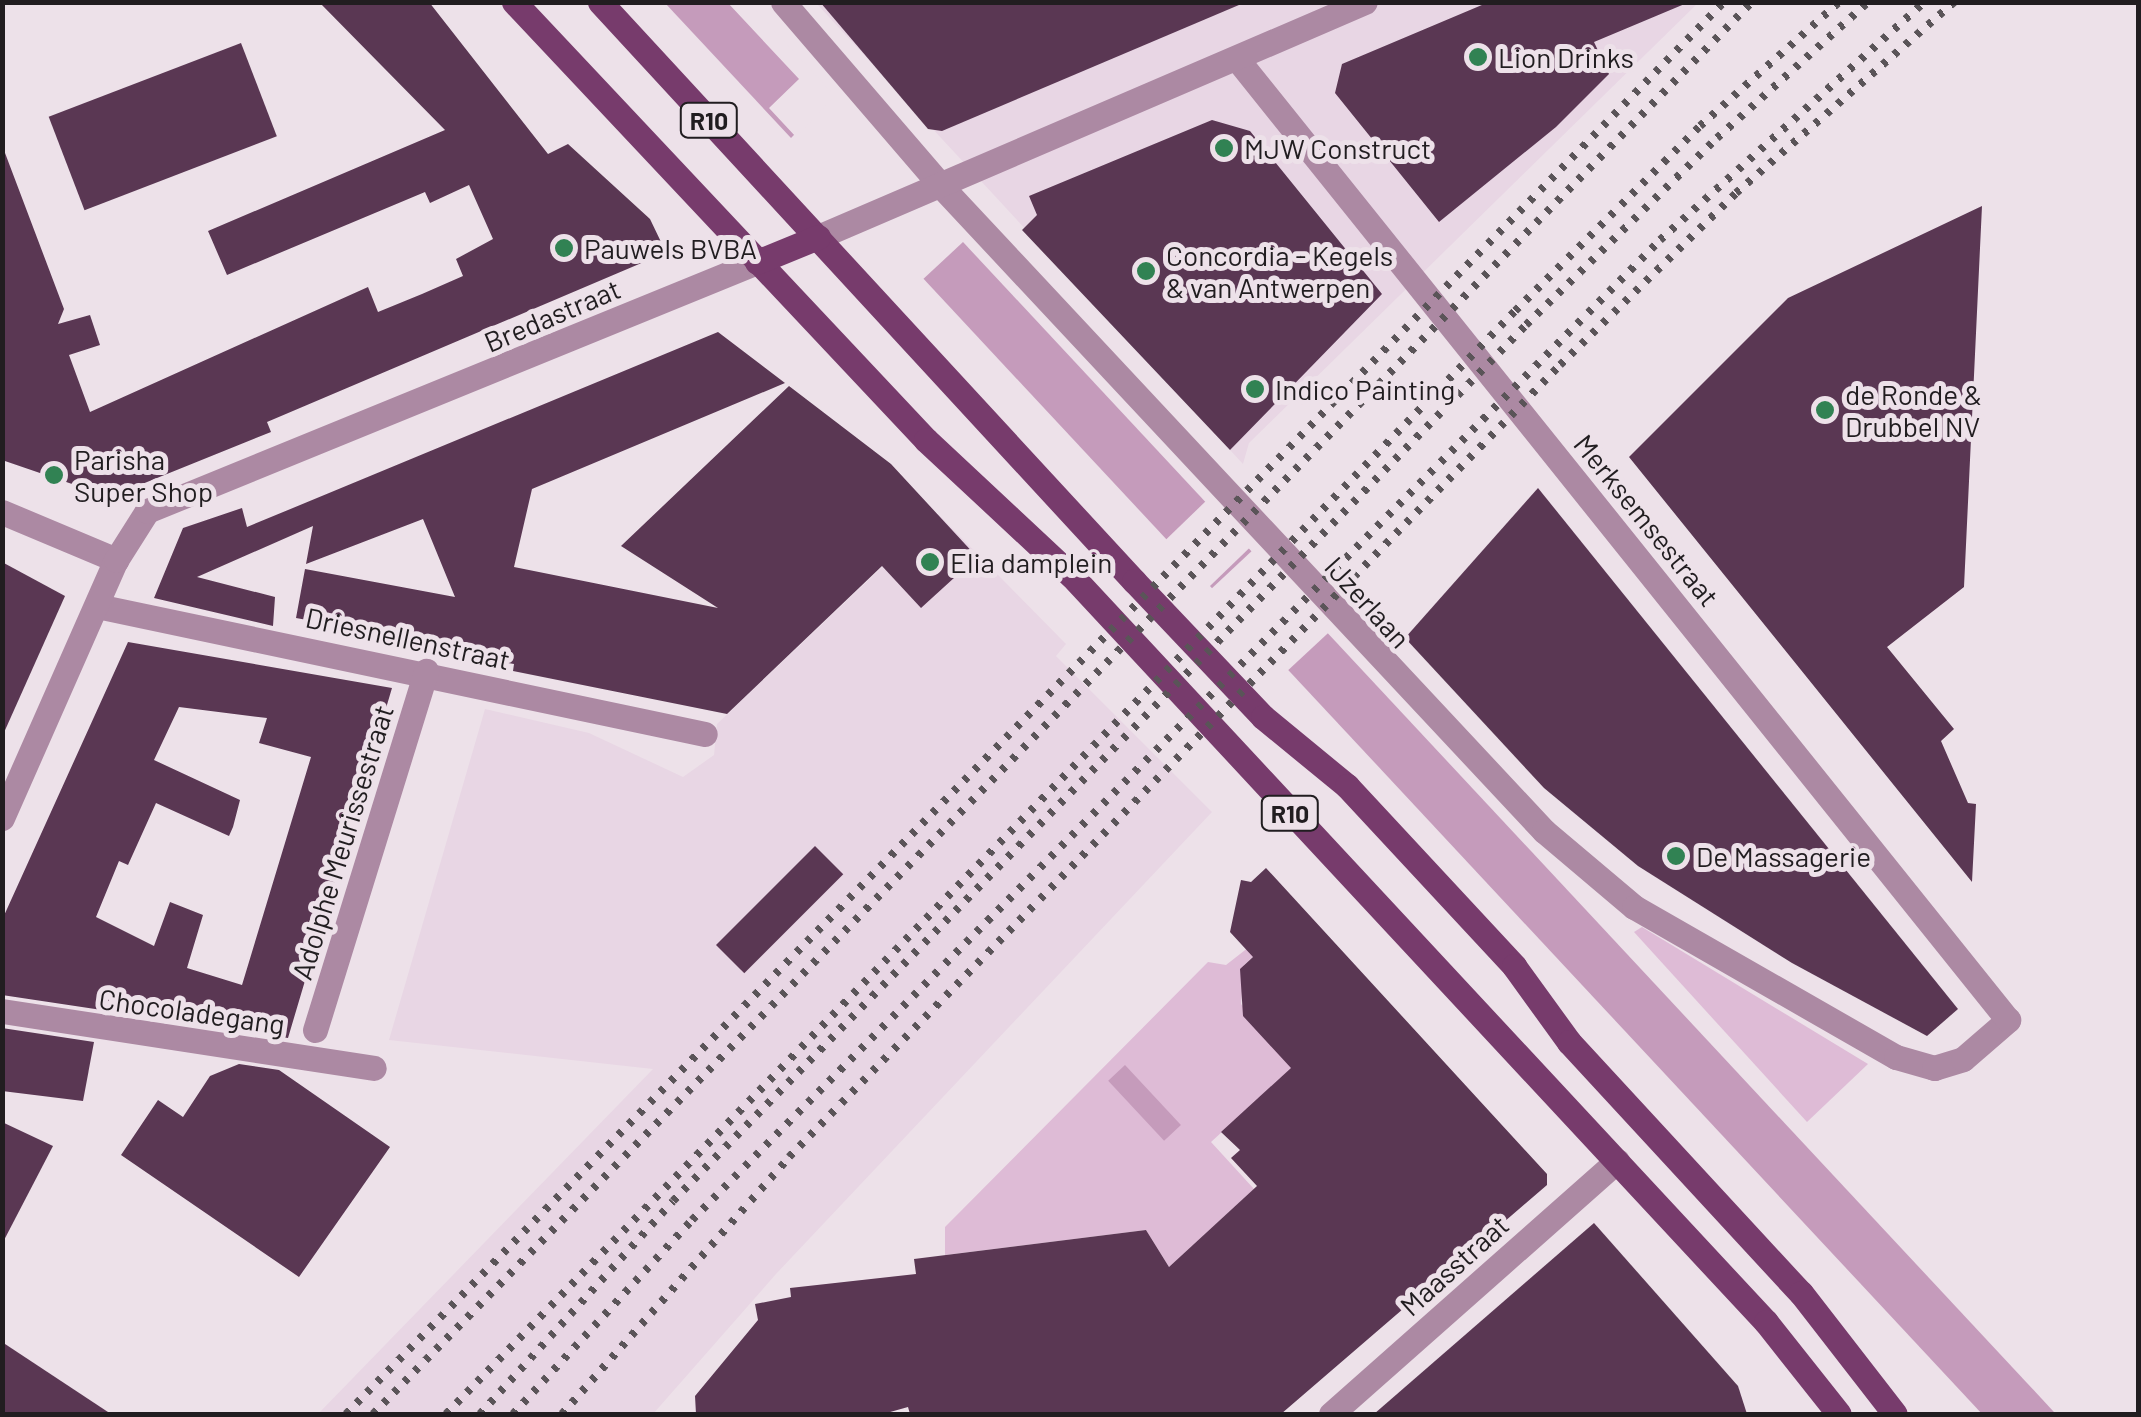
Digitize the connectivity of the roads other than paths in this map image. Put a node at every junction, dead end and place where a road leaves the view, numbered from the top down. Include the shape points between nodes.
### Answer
1 (514, 2) edge
2 (600, 2) edge
3 (783, 2) edge
4 (1366, 2) edge
5 (1237, 59) junction
6 (940, 186) junction
7 (818, 237) junction
8 (757, 262) junction
9 (2, 512) edge
10 (116, 560) junction
11 (97, 606) junction
12 (426, 671) junction
13 (705, 734) dead end
14 (2, 818) edge
15 (2, 1011) edge
16 (2008, 1020) joint
17 (315, 1030) dead end
18 (374, 1068) dead end
19 (1617, 1161) junction
20 (1331, 1414) edge
21 (1839, 1414) edge
22 (1895, 1414) edge

1 - 8 main road, R10
2 - 7 main road, R10
3 - 6 street, IJzerlaan
4 - 5 street, Bredastraat
5 - 6 street, Bredastraat
5 - 16 street, Merksemsestraat
6 - 7 street, Bredastraat
6 - 16 street, IJzerlaan via 1531,818 1634,907 1914,1066 1963,1059
7 - 8 main road, Bredastraat
7 - 22 main road, R10 via 1237,690 1347,786 1502,952 1569,1042 1848,1348
8 - 10 street, Bredastraat via 168,500 134,524
8 - 19 main road, R10 via 926,440 1036,539
9 - 10 street
10 - 11 street, Bredastraat
11 - 12 street, Driesnellenstraat
11 - 14 street, Bredastraat
12 - 13 street, Driesnellenstraat
12 - 17 street, Adolphe Meurissestraat
15 - 18 street, Chocoladegang
19 - 20 street, Maasstraat
19 - 21 main road, R10

